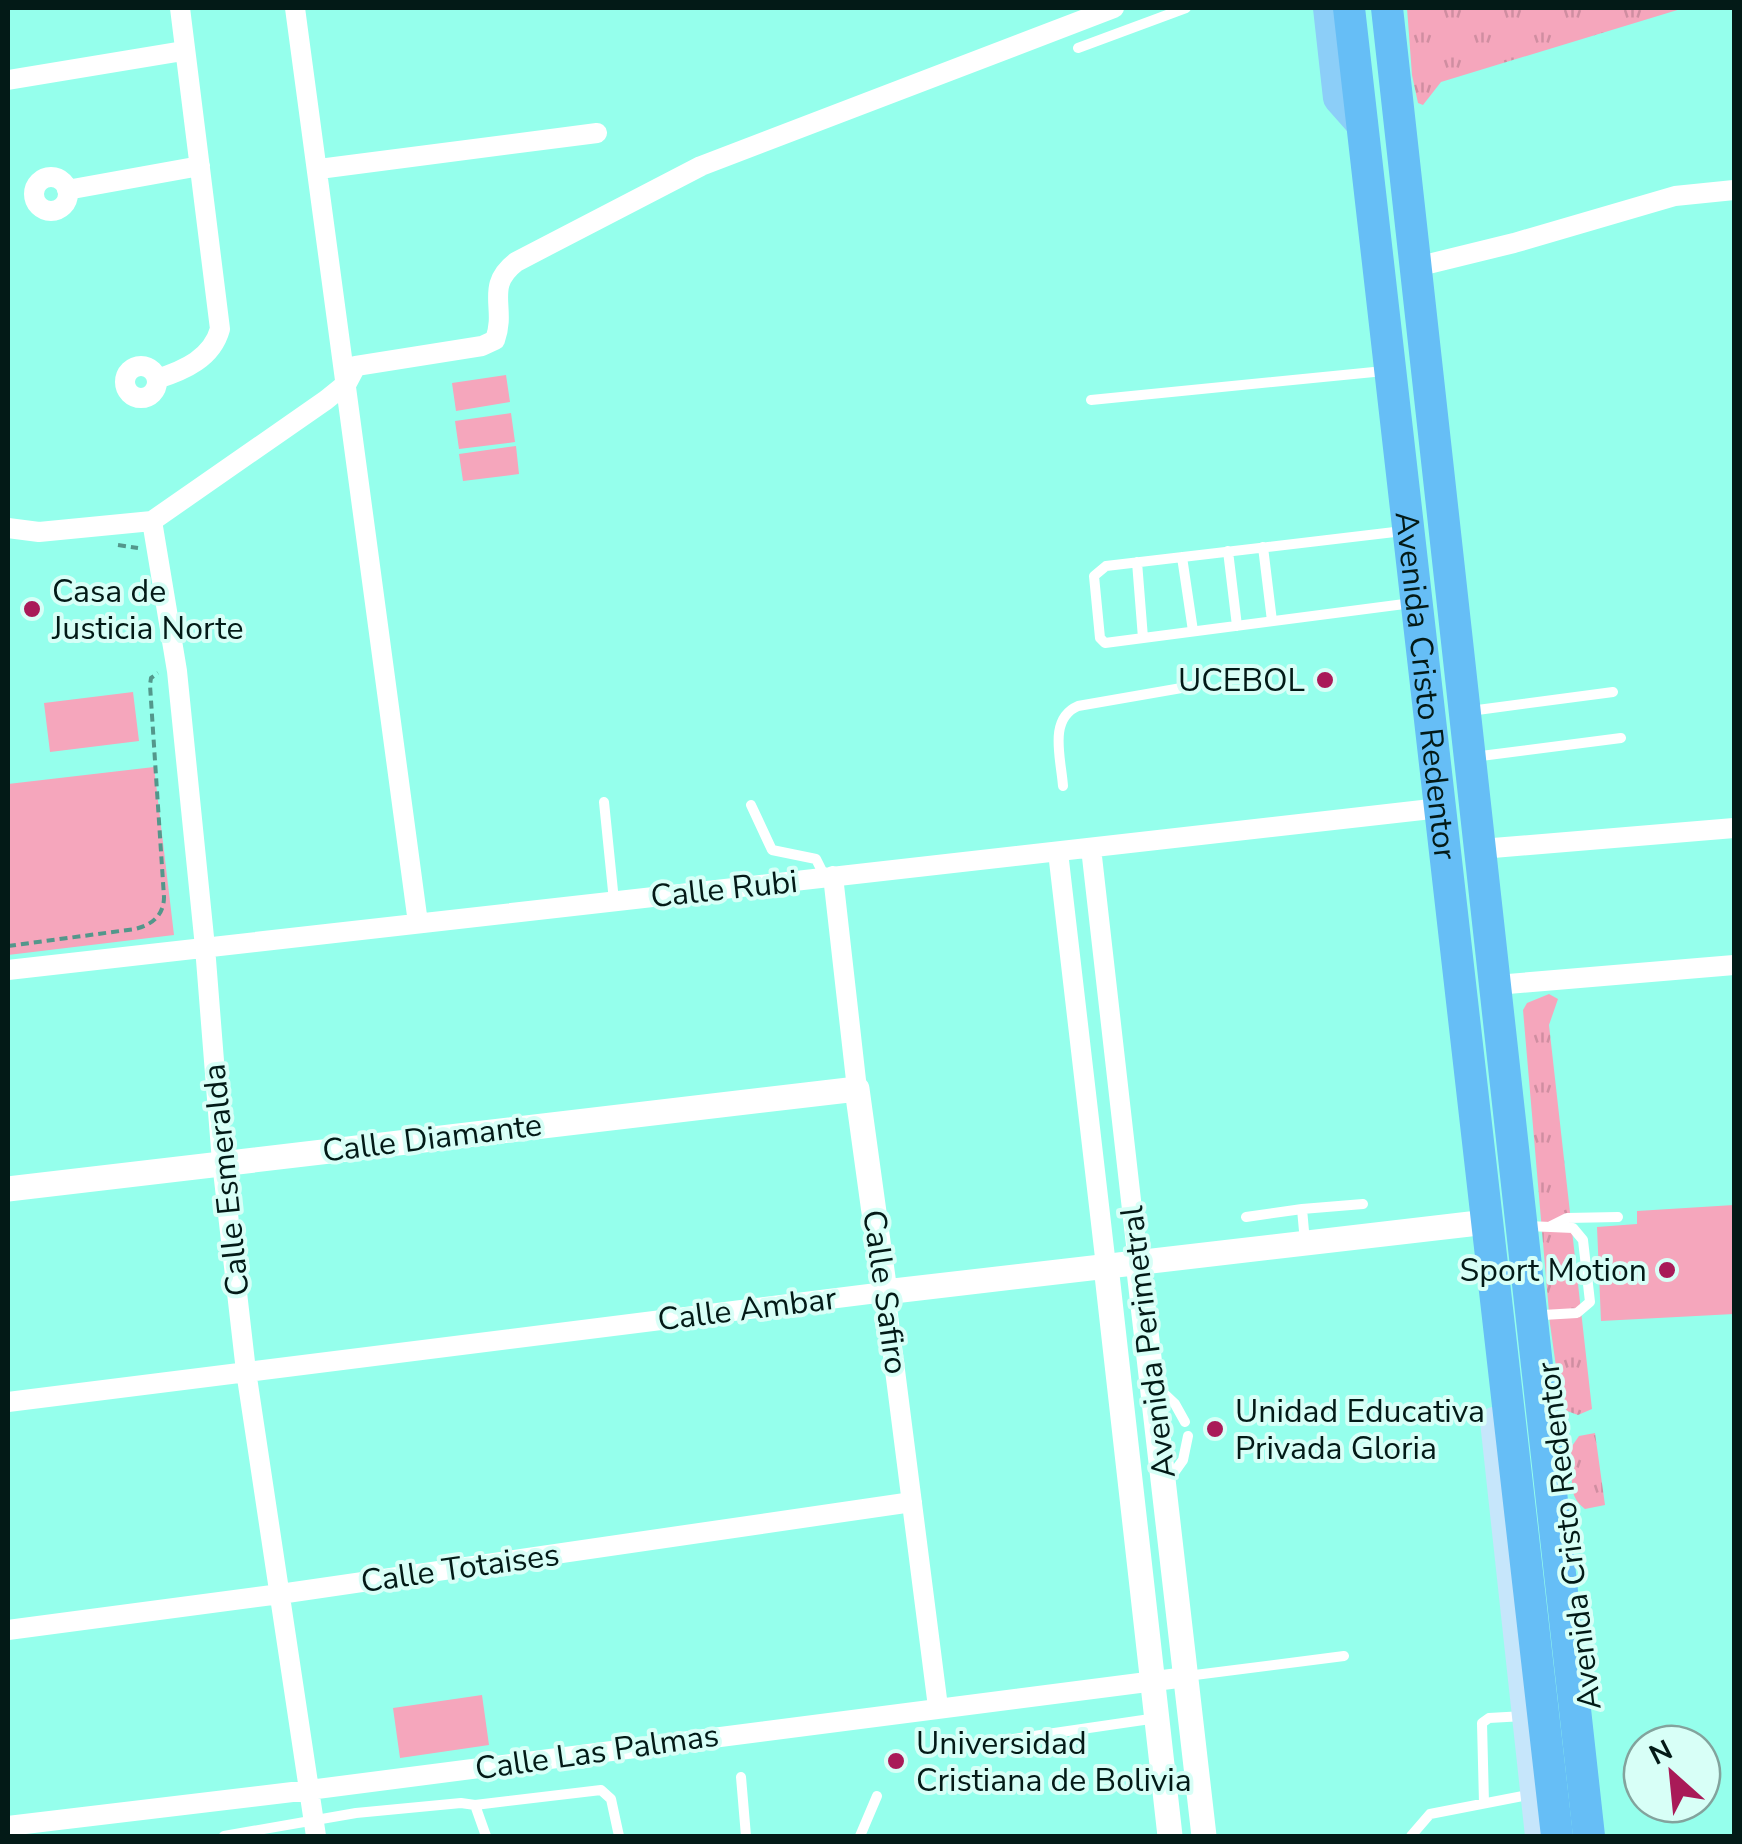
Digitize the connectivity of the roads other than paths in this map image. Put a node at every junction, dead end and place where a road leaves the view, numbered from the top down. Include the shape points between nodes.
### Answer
1 (180, 8) edge
2 (296, 8) edge
3 (1114, 8) edge
4 (1186, 8) edge
5 (1329, 8) edge
6 (1349, 8) edge
7 (1387, 8) edge
8 (1401, 8) edge
9 (1078, 48) dead end
10 (183, 51) junction
11 (8, 80) edge
12 (1399, 118) junction
13 (1362, 124) junction
14 (597, 134) dead end
15 (200, 166) junction
16 (319, 169) junction
17 (67, 190) dead end
18 (1734, 190) edge
19 (1416, 267) junction
20 (1390, 370) junction
21 (157, 380) dead end
22 (347, 384) junction
23 (1091, 400) dead end
24 (152, 521) junction
25 (8, 528) edge
26 (1408, 530) junction
27 (1263, 546) junction
28 (1228, 551) junction
29 (1182, 557) junction
30 (1138, 562) junction
31 (1417, 602) junction
32 (1272, 621) junction
33 (1237, 626) junction
34 (1193, 631) junction
35 (1143, 638) junction
36 (1194, 686) dead end
37 (1613, 692) dead end
38 (1466, 712) junction
39 (1621, 738) dead end
40 (1470, 758) junction
41 (1063, 786) dead end
42 (604, 802) dead end
43 (751, 805) dead end
44 (1440, 808) junction
45 (1734, 828) edge
46 (1091, 848) junction
47 (1481, 849) junction
48 (1058, 852) junction
49 (829, 877) junction
50 (614, 901) junction
51 (418, 923) junction
52 (205, 947) junction
53 (1734, 965) edge
54 (8, 970) edge
55 (1496, 984) junction
56 (857, 1089) junction
57 (222, 1162) junction
58 (8, 1190) edge
59 (1364, 1204) dead end
60 (1302, 1209) junction
61 (1246, 1216) dead end
62 (1618, 1217) dead end
63 (1532, 1230) junction
64 (1488, 1234) junction
65 (1305, 1243) junction
66 (1138, 1262) junction
67 (1106, 1266) junction
68 (885, 1292) junction
69 (1538, 1321) junction
70 (246, 1371) junction
71 (1152, 1382) junction
72 (8, 1402) edge
73 (1185, 1422) dead end
74 (1188, 1436) dead end
75 (1164, 1486) junction
76 (912, 1502) junction
77 (280, 1594) junction
78 (8, 1630) edge
79 (1344, 1656) dead end
80 (1186, 1676) junction
81 (1152, 1680) junction
82 (938, 1707) junction
83 (1526, 1716) junction
84 (1157, 1718) junction
85 (1000, 1742) dead end
86 (741, 1776) dead end
87 (309, 1790) junction
88 (1534, 1794) junction
89 (878, 1796) dead end
90 (1484, 1803) junction
91 (475, 1804) junction
92 (8, 1826) edge
93 (315, 1829) edge
94 (253, 1835) edge
95 (224, 1836) edge
96 (486, 1836) edge
97 (619, 1836) edge
98 (746, 1836) edge
99 (860, 1836) edge
100 (1170, 1836) edge
101 (1204, 1836) edge
102 (1411, 1836) edge
103 (1539, 1836) edge
104 (1556, 1836) edge
105 (1589, 1836) edge
106 (1602, 1836) edge

1 - 10 street
2 - 16 street
3 - 22 street via 701,166 502,272 495,340 356,366
4 - 9 lane
5 - 13 main road, Avenida Cristo Redentor via 1339,98
6 - 13 highway, Avenida Cristo Redentor
7 - 12 highway, Avenida Cristo Redentor
8 - 12 main road, Avenida Cristo Redentor via 1409,83
10 - 11 street
10 - 15 street
12 - 19 highway, Avenida Cristo Redentor
13 - 20 highway, Avenida Cristo Redentor
14 - 16 street
15 - 17 street
15 - 21 street via 220,329 206,356
16 - 22 street
18 - 19 street via 1675,196
19 - 38 highway, Avenida Cristo Redentor
20 - 23 lane
20 - 26 highway, Avenida Cristo Redentor
22 - 24 street
22 - 51 street
24 - 25 street via 39,532
24 - 52 street, Calle Esmeralda via 177,671
26 - 27 lane
26 - 31 highway, Avenida Cristo Redentor
27 - 28 lane
27 - 32 lane
28 - 29 lane
28 - 33 lane
29 - 30 lane
29 - 34 lane
30 - 35 lane
30 - 35 lane via 1106,566 1094,576 1102,641
31 - 32 lane
31 - 44 highway, Avenida Cristo Redentor
32 - 33 lane
33 - 34 lane
34 - 35 lane
36 - 41 lane via 1068,710 1059,723
37 - 38 lane
38 - 40 highway, Avenida Cristo Redentor
39 - 40 lane
40 - 47 highway, Avenida Cristo Redentor
42 - 50 lane
43 - 49 lane via 772,850 816,859
44 - 46 street, Calle Rubi
44 - 64 highway, Avenida Cristo Redentor
45 - 47 street
46 - 48 street, Calle Rubi
46 - 66 street, Avenida Perimetral
47 - 55 highway, Avenida Cristo Redentor
48 - 49 street, Calle Rubi
48 - 67 street, Avenida Perimetral
49 - 50 street, Calle Rubi
49 - 56 street, Calle Safiro
50 - 51 street, Calle Rubi
51 - 52 street, Calle Rubi
52 - 54 street, Calle Rubi
52 - 57 street, Calle Esmeralda
53 - 55 street
55 - 63 highway, Avenida Cristo Redentor
56 - 57 street, Calle Diamante
56 - 68 street, Calle Safiro
57 - 58 street, Calle Diamante
57 - 70 street, Calle Esmeralda
59 - 60 lane
60 - 61 lane
60 - 65 lane
62 - 63 lane via 1567,1218
63 - 69 highway, Avenida Cristo Redentor
63 - 69 lane via 1573,1228 1583,1240 1590,1302
64 - 65 street, Calle Ambar
64 - 83 main road, Avenida Cristo Redentor via 1481,1308
64 - 104 highway, Avenida Cristo Redentor
65 - 66 street, Calle Ambar
66 - 67 street, Calle Ambar
66 - 71 street, Avenida Perimetral
67 - 68 street, Calle Ambar
67 - 81 street, Avenida Perimetral
68 - 70 street, Calle Ambar
68 - 76 street, Calle Safiro
69 - 105 highway, Avenida Cristo Redentor
69 - 106 main road, Avenida Cristo Redentor via 1580,1618
70 - 72 street, Calle Ambar
70 - 77 street, Calle Esmeralda
71 - 73 lane
71 - 75 street, Avenida Perimetral
74 - 75 lane via 1183,1460
75 - 80 street, Avenida Perimetral
76 - 77 street, Calle Totaises
76 - 82 street, Calle Safiro
77 - 78 street, Calle Totaises
77 - 87 street, Calle Esmeralda
79 - 80 lane
80 - 81 street, Calle Las Palmas
80 - 101 street, Avenida Perimetral
81 - 82 street, Calle Las Palmas
81 - 84 street, Avenida Perimetral
82 - 87 street, Calle Las Palmas
83 - 88 main road, Avenida Cristo Redentor
83 - 90 lane via 1482,1723
84 - 85 lane
84 - 100 street, Avenida Perimetral
86 - 98 lane
87 - 92 street, Calle Las Palmas
87 - 93 street, Calle Esmeralda
88 - 90 lane
88 - 103 main road, Avenida Cristo Redentor
89 - 99 lane
90 - 102 lane via 1430,1814
91 - 93 lane via 356,1813
91 - 96 lane
91 - 97 lane via 602,1790 611,1799
93 - 94 lane
94 - 95 lane

